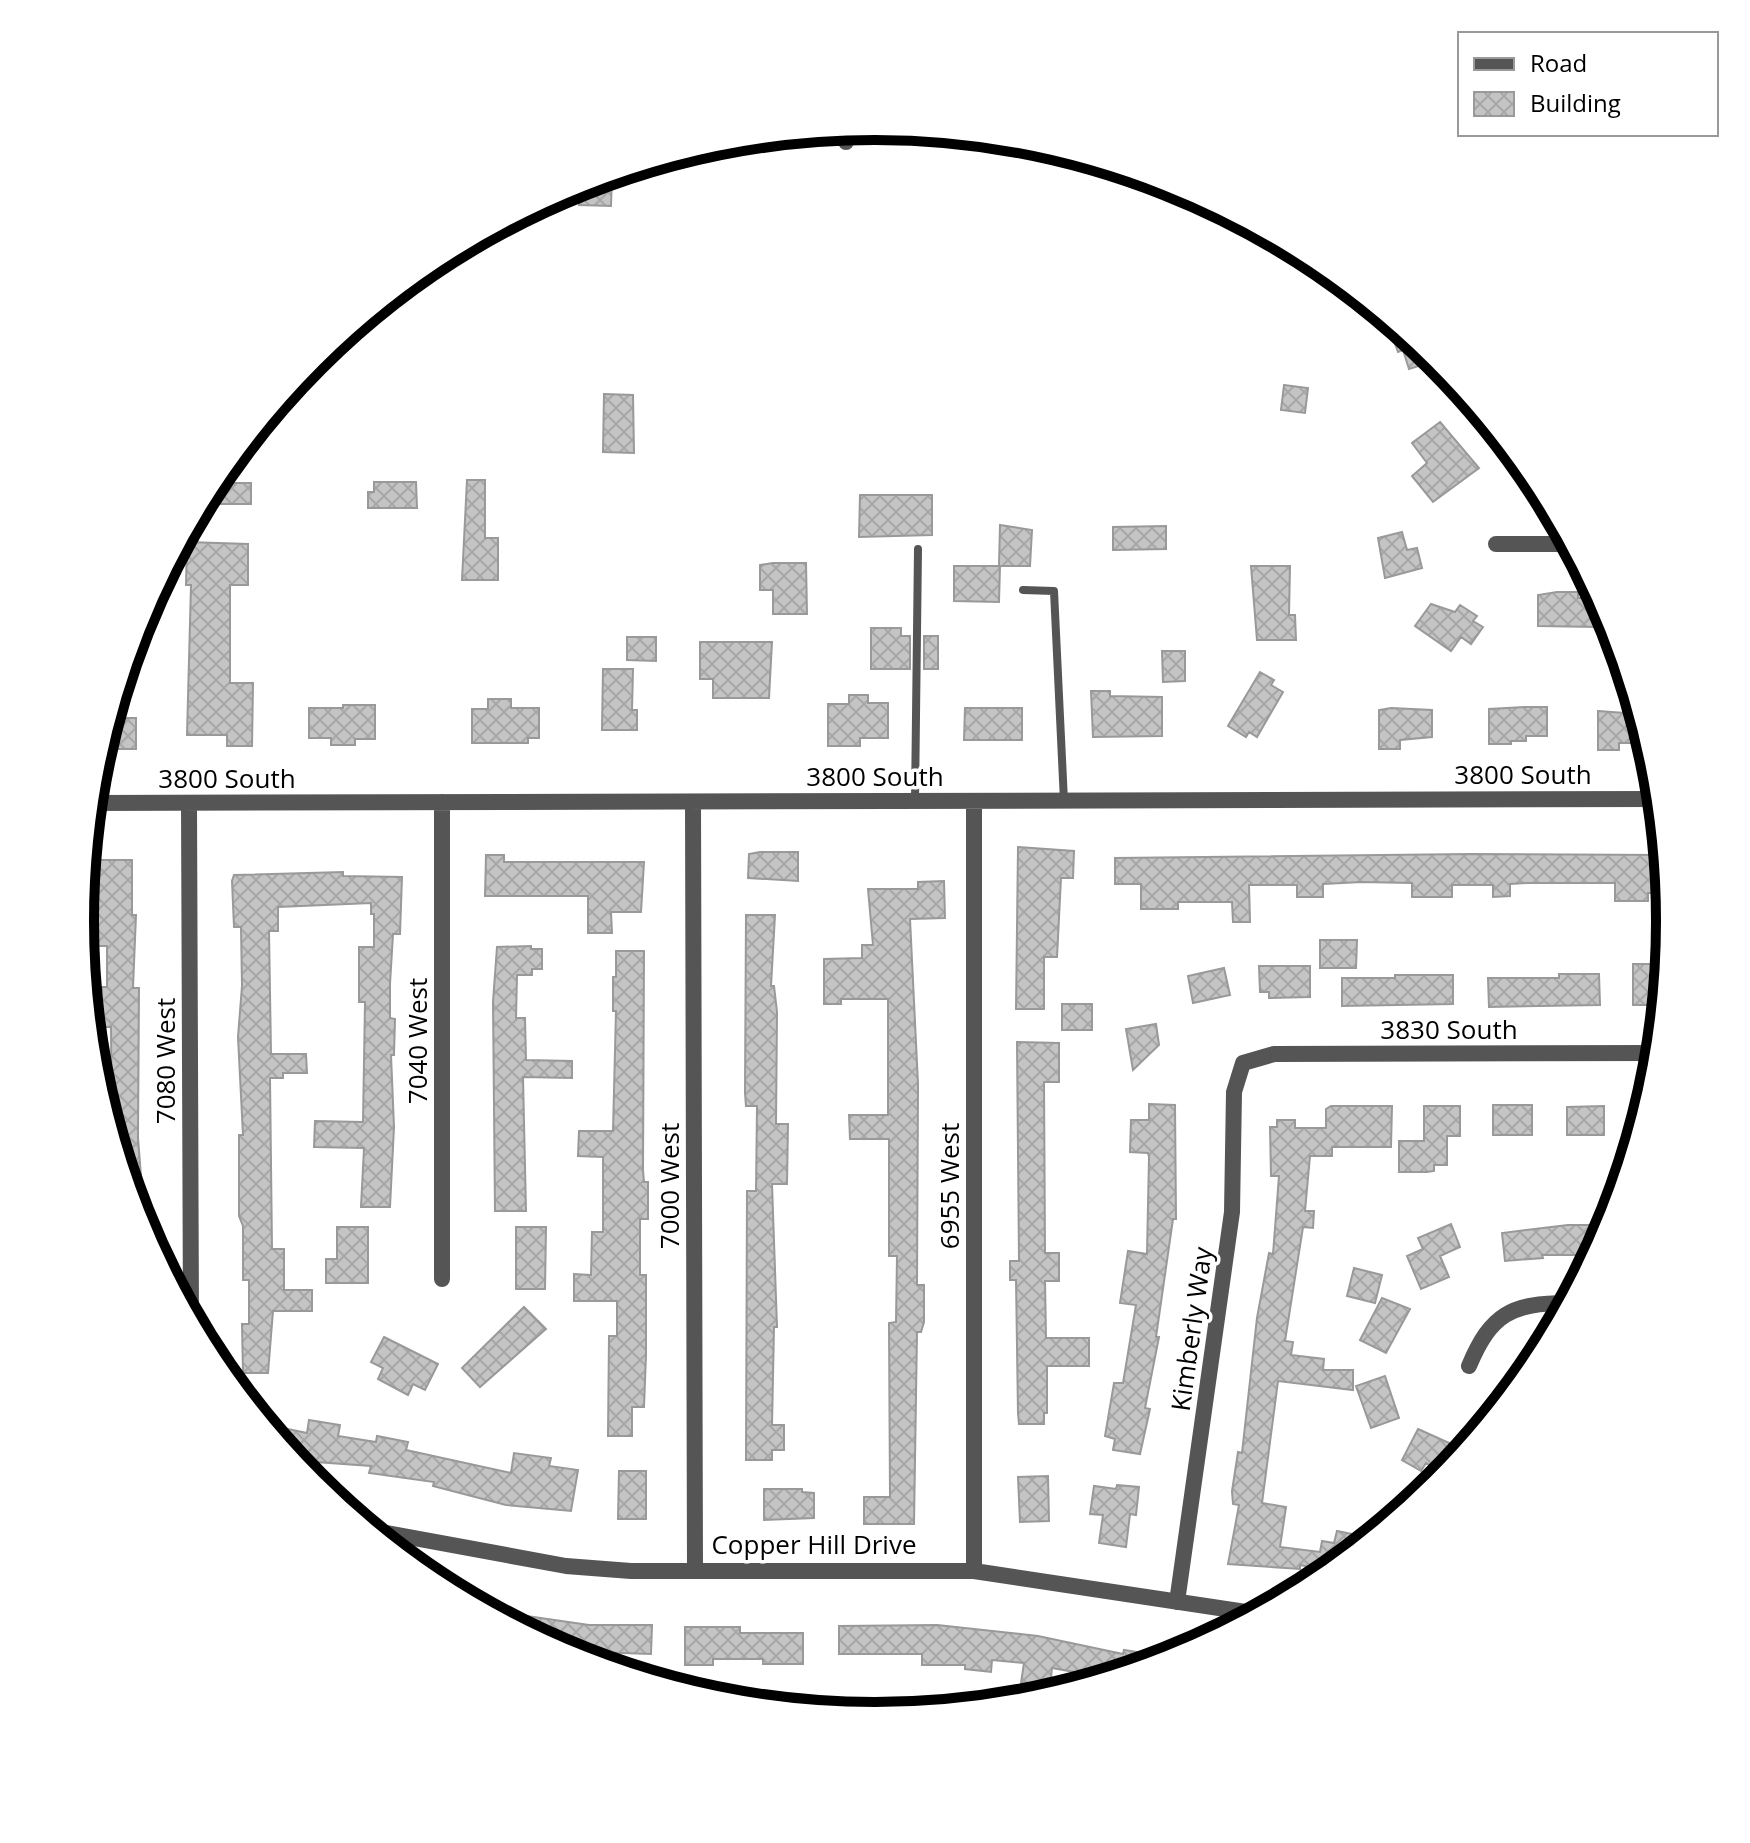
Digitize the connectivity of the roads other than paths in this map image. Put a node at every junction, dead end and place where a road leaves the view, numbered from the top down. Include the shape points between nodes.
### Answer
1 (1496, 544) dead end
2 (1558, 544) edge
3 (918, 549) dead end
4 (1023, 590) dead end
5 (1646, 799) edge
6 (915, 801) junction
7 (974, 801) junction
8 (1064, 801) junction
9 (442, 802) junction
10 (693, 802) junction
11 (104, 803) edge
12 (189, 803) junction
13 (1644, 1053) edge
14 (1243, 1063) joint
15 (442, 1279) dead end
16 (191, 1297) edge
17 (1555, 1304) edge
18 (1469, 1366) dead end
19 (391, 1534) edge
20 (695, 1570) junction
21 (974, 1571) junction
22 (1177, 1602) junction
23 (1240, 1611) edge

1 - 2 street
3 - 6 lane
4 - 8 lane via 1054,591
5 - 8 street, 3800 South
6 - 7 street, 3800 South
6 - 10 street, 3800 South
7 - 8 street, 3800 South
7 - 21 street, 6955 West
9 - 10 street, 3800 South
9 - 12 street, 3800 South
9 - 15 street, 7040 West
10 - 20 street, 7000 West
11 - 12 street, 3800 South
12 - 16 street, 7080 West
13 - 14 street, 3830 South via 1274,1054
14 - 22 street, Kimberly Way via 1234,1092 1232,1212
17 - 18 street via 1503,1314 1482,1336
19 - 20 street, Copper Hill Drive via 566,1566
20 - 21 street, Copper Hill Drive
21 - 22 street, Copper Hill Drive
22 - 23 street, Copper Hill Drive

